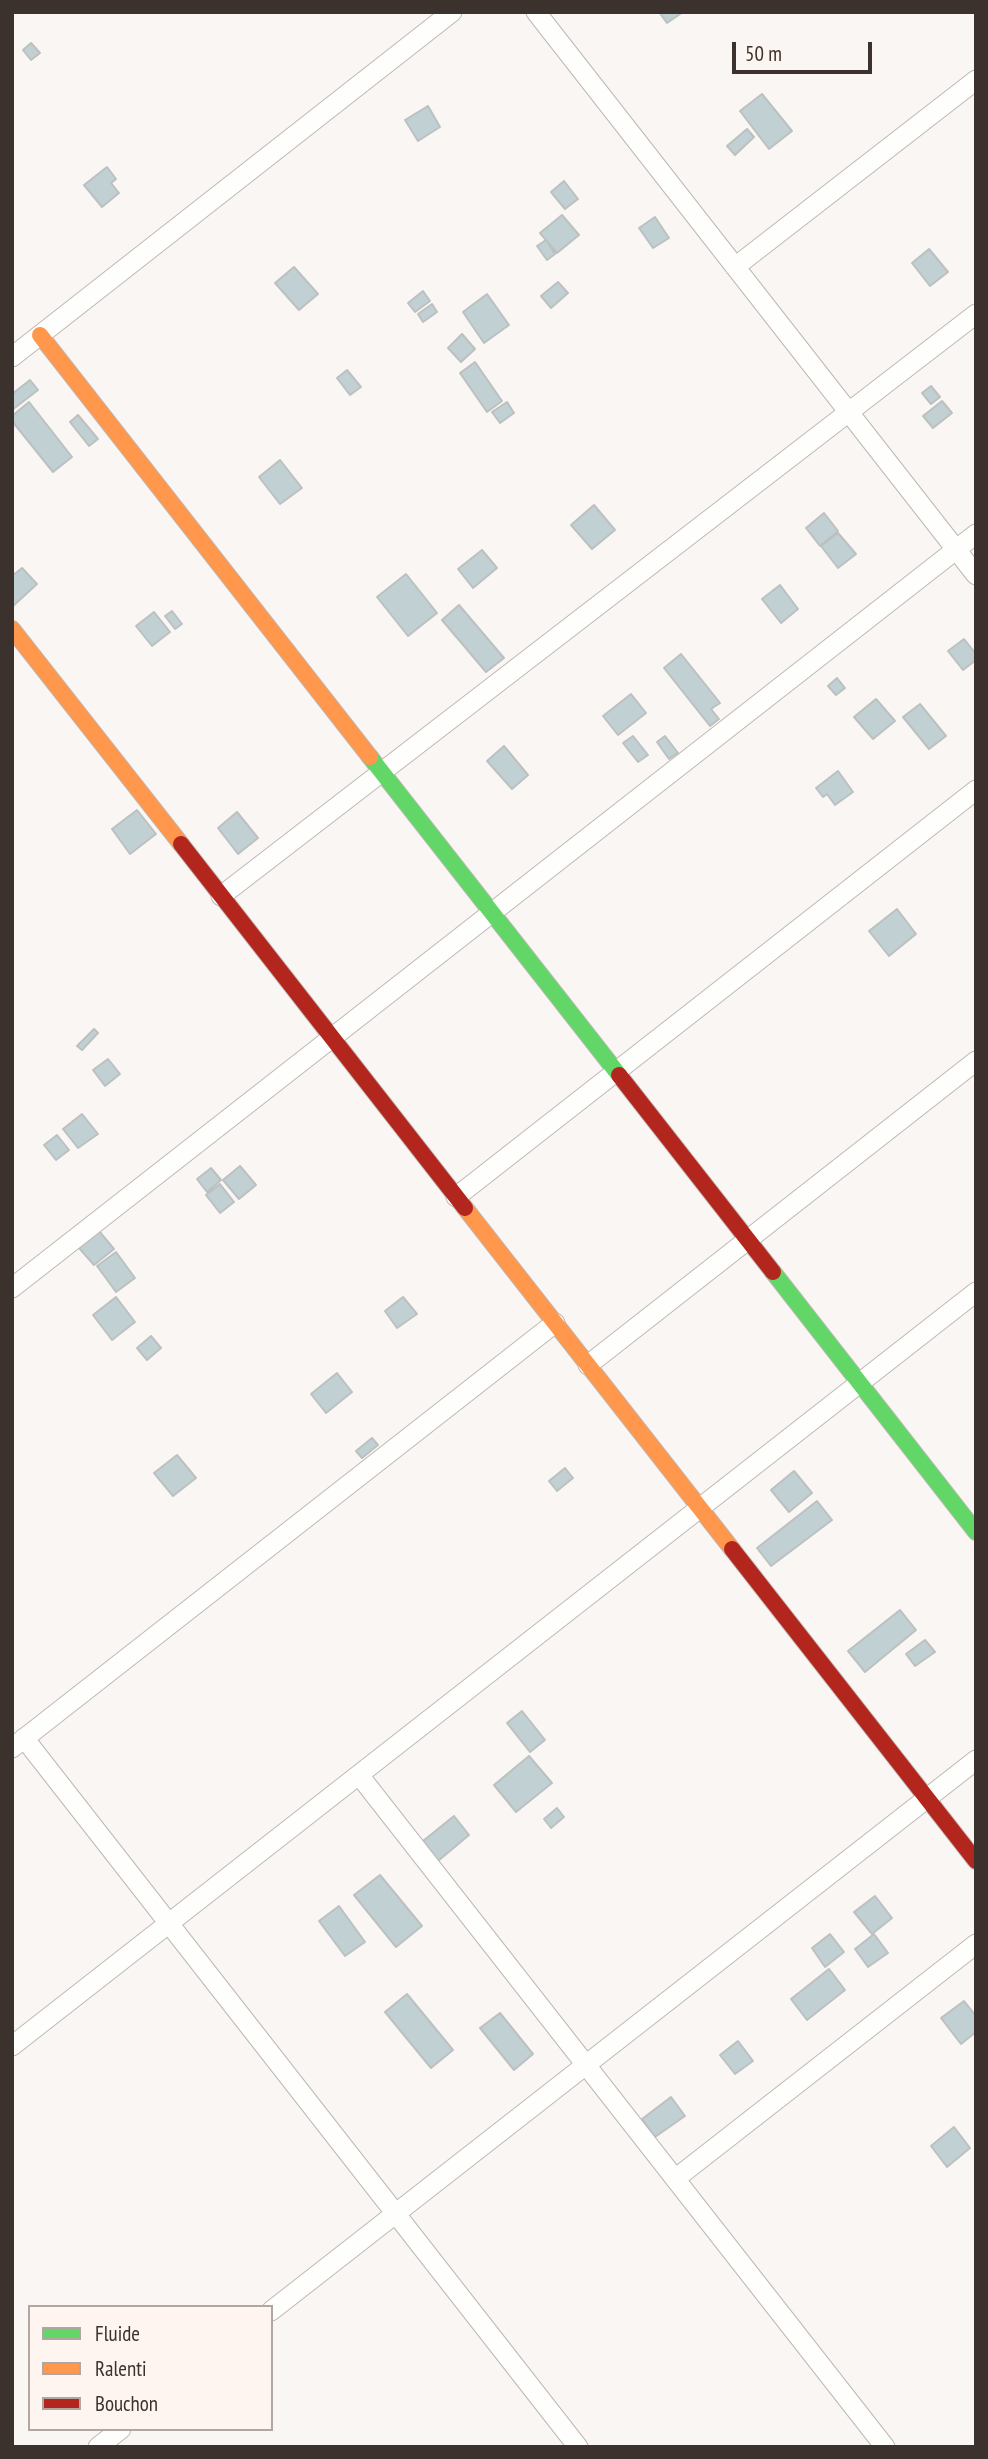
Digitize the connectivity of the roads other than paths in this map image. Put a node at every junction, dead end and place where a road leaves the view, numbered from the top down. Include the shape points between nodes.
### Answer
1 (452, 12) edge
2 (536, 12) edge
3 (976, 80) edge
4 (735, 267) junction
5 (976, 314) edge
6 (40, 335) junction
7 (12, 357) edge
8 (849, 412) junction
9 (976, 534) edge
10 (956, 549) junction
11 (976, 575) edge
12 (12, 629) edge
13 (382, 772) junction
14 (976, 790) edge
15 (221, 896) junction
16 (491, 912) junction
17 (332, 1038) junction
18 (976, 1061) edge
19 (616, 1072) junction
20 (456, 1197) junction
21 (747, 1240) junction
22 (12, 1287) edge
23 (976, 1292) edge
24 (555, 1323) junction
25 (588, 1365) junction
26 (859, 1383) junction
27 (700, 1508) junction
28 (976, 1532) edge
29 (18, 1743) edge
30 (976, 1760) edge
31 (359, 1775) junction
32 (927, 1798) junction
33 (976, 1861) edge
34 (169, 1923) junction
35 (976, 1944) edge
36 (12, 2046) edge
37 (586, 2065) junction
38 (676, 2179) junction
39 (396, 2214) junction
40 (273, 2309) edge
41 (118, 2431) edge
42 (98, 2447) edge
43 (578, 2447) edge
44 (885, 2447) edge

1 - 6 street
2 - 4 street
3 - 4 street
4 - 8 street
5 - 8 street
6 - 7 street
6 - 13 street
8 - 10 street
8 - 13 street
9 - 10 street
10 - 11 street
10 - 16 street
12 - 15 street
13 - 15 street
13 - 16 street
14 - 19 street
15 - 17 street
16 - 17 street
16 - 19 street
17 - 20 street
17 - 22 street
18 - 21 street
19 - 20 street
19 - 21 street
20 - 24 street
21 - 25 street
21 - 26 street
23 - 26 street
24 - 25 street
24 - 29 street
25 - 27 street
26 - 27 street
26 - 28 street
27 - 31 street
27 - 32 street
29 - 34 street
30 - 32 street
31 - 34 street
31 - 37 street
32 - 33 street
32 - 37 street
34 - 36 street
34 - 39 street
35 - 38 street
37 - 38 street
37 - 39 street
38 - 44 street
39 - 40 street
39 - 43 street
41 - 42 street

